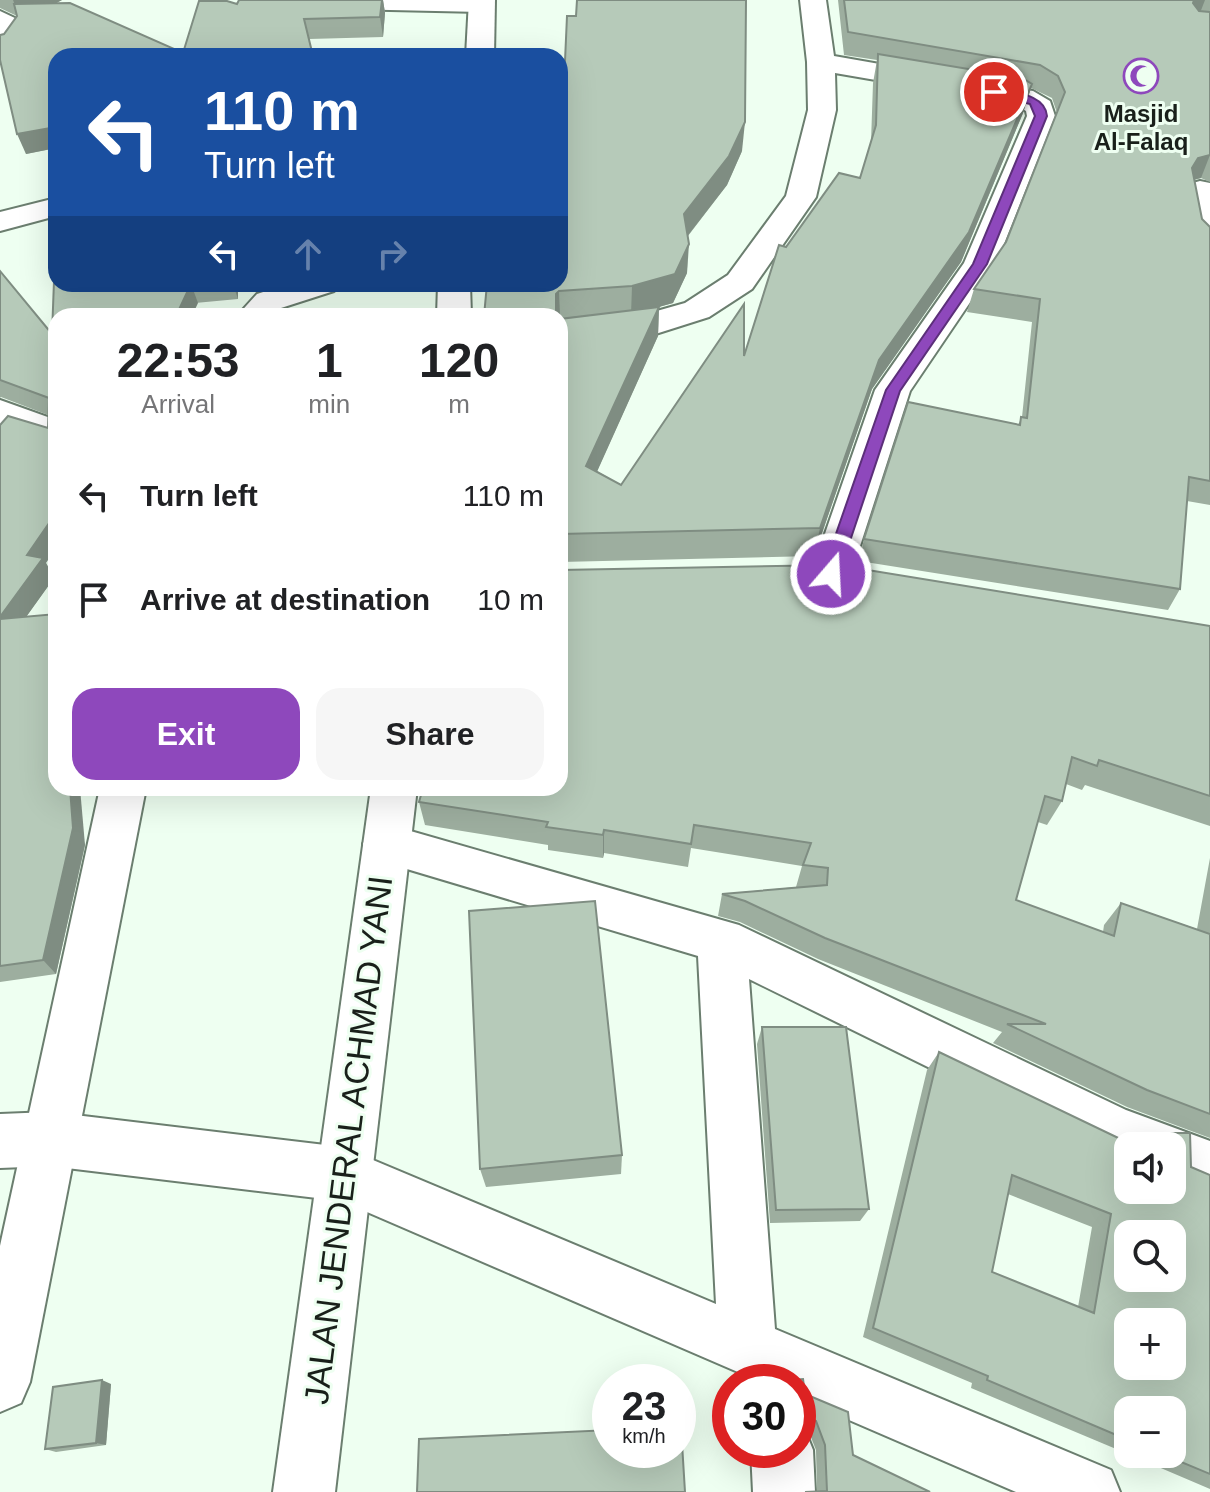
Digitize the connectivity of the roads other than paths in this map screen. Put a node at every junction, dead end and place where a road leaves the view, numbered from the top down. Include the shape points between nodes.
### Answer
1 (7, 0) edge
2 (299, 0) edge
3 (813, 0) edge
4 (482, 2) edge
5 (0, 3) edge
6 (0, 19) edge
7 (0, 46) edge
8 (479, 48) edge
9 (821, 62) junction
10 (1200, 190) edge
11 (48, 209) edge
12 (0, 222) edge
13 (1210, 240) edge
14 (297, 292) edge
15 (262, 308) edge
16 (568, 333) edge
17 (0, 412) edge
18 (48, 431) edge
19 (830, 576) edge
20 (121, 796) edge
21 (393, 796) edge
22 (386, 844) junction
23 (722, 941) junction
24 (1115, 1132) edge
25 (25, 1140) edge
26 (1186, 1159) edge
27 (1210, 1168) edge
28 (342, 1174) junction
29 (768, 1363) edge
30 (0, 1382) edge
31 (783, 1468) edge
32 (304, 1492) edge
33 (784, 1492) edge
34 (1089, 1492) edge

1 - 5 main road
2 - 4 main road
3 - 9 main road
4 - 8 main road
6 - 7 main road via 9,34
9 - 16 main road via 822,110 801,197 740,282 697,310 634,329
9 - 19 main road via 1023,97 1040,107 1041,116 980,264 893,390
10 - 13 main road
11 - 12 main road
14 - 15 main road
17 - 18 main road
20 - 25 main road
21 - 22 main road, JALAN JENDERAL ACHMAD YANI
22 - 23 main road
22 - 28 main road, JALAN JENDERAL ACHMAD YANI
23 - 24 main road
23 - 29 main road
25 - 28 main road
25 - 30 main road
26 - 27 main road
28 - 29 main road
28 - 32 main road, JALAN JENDERAL ACHMAD YANI
29 - 34 main road
31 - 33 main road

